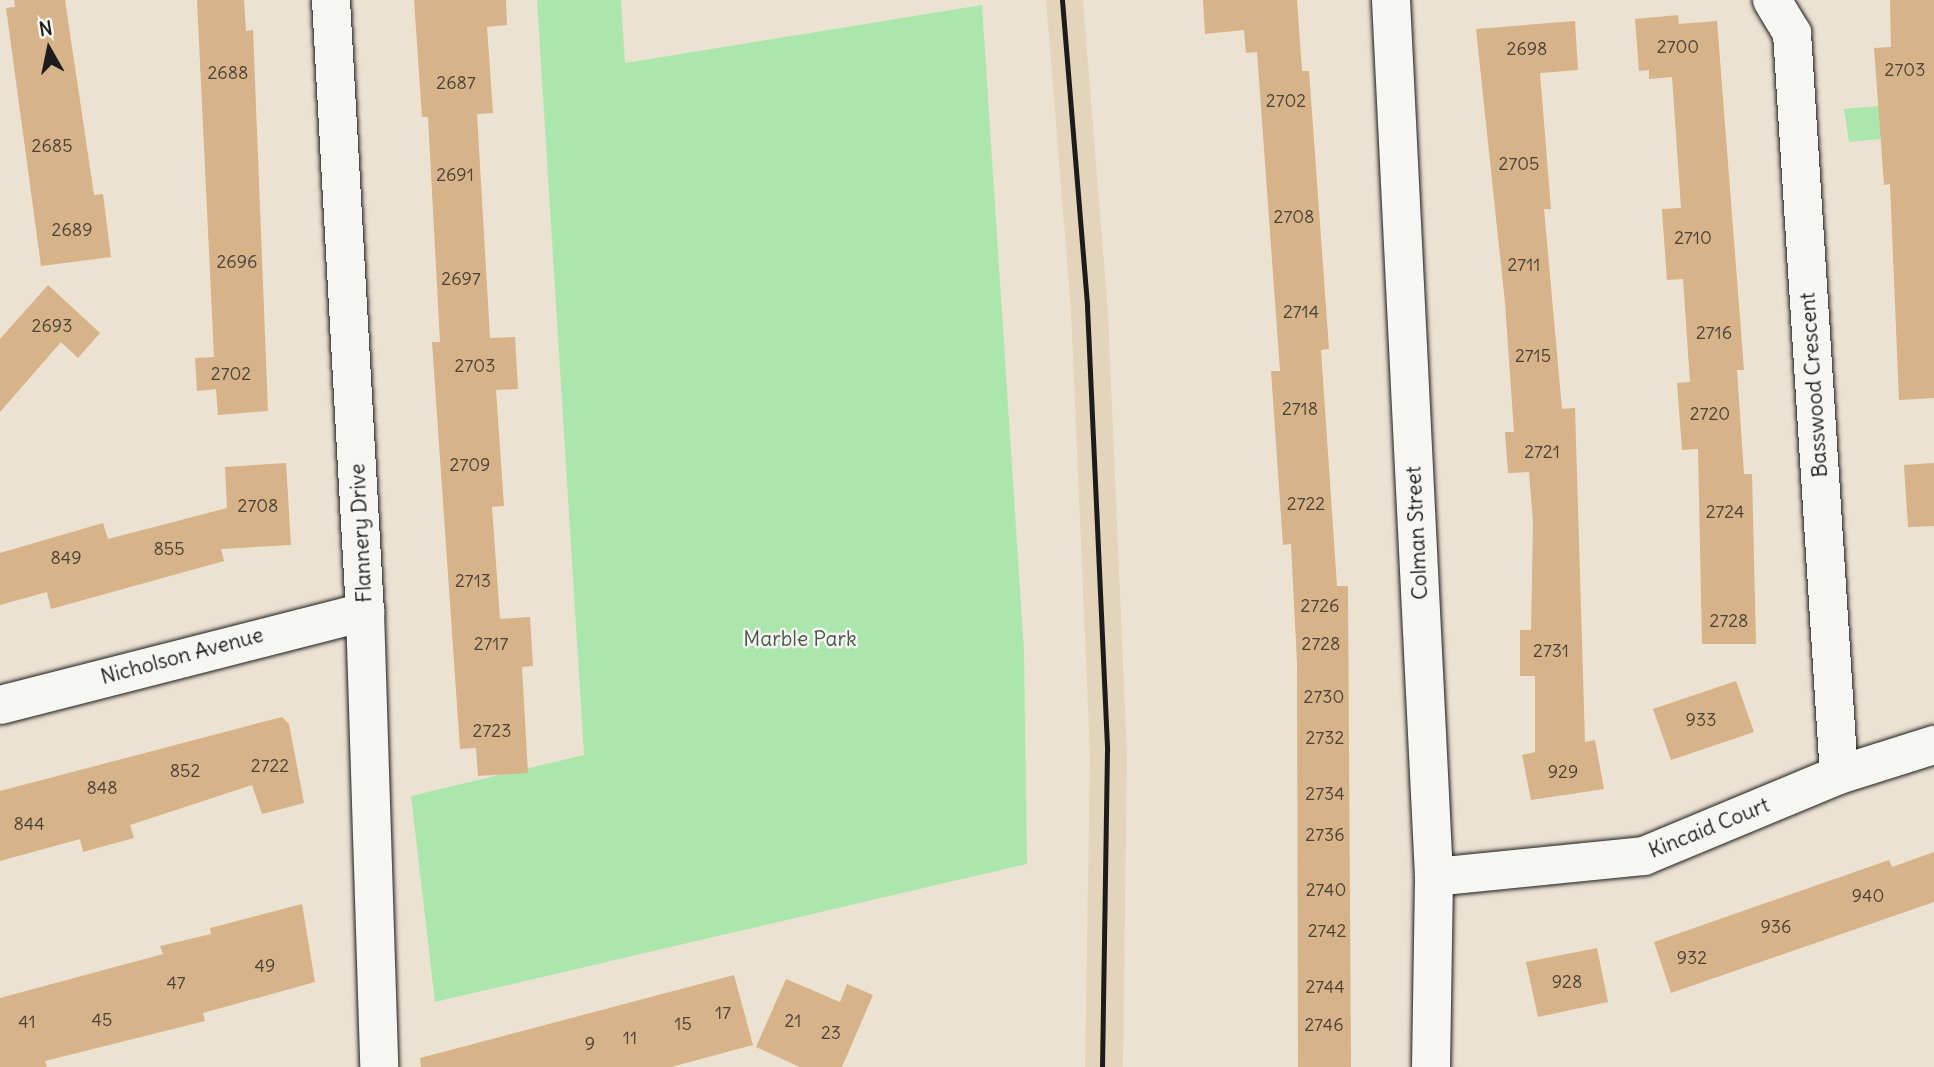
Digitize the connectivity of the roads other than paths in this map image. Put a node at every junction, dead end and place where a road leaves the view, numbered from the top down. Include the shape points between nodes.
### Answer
1 (331, 0) edge
2 (1391, 0) edge
3 (1772, 0) edge
4 (365, 612) junction
5 (0, 705) edge
6 (1934, 745) edge
7 (1839, 775) junction
8 (1434, 877) junction
9 (369, 1065) edge
10 (1431, 1067) edge

1 - 4 street, Flannery Drive
2 - 8 street, Colman Street
3 - 7 street, Basswood Crescent via 1792,33
4 - 5 street, Nicholson Avenue
4 - 9 street, Flannery Drive
6 - 7 street, Kincaid Court
7 - 8 street, Kincaid Court via 1644,856
8 - 10 street, Colman Street

